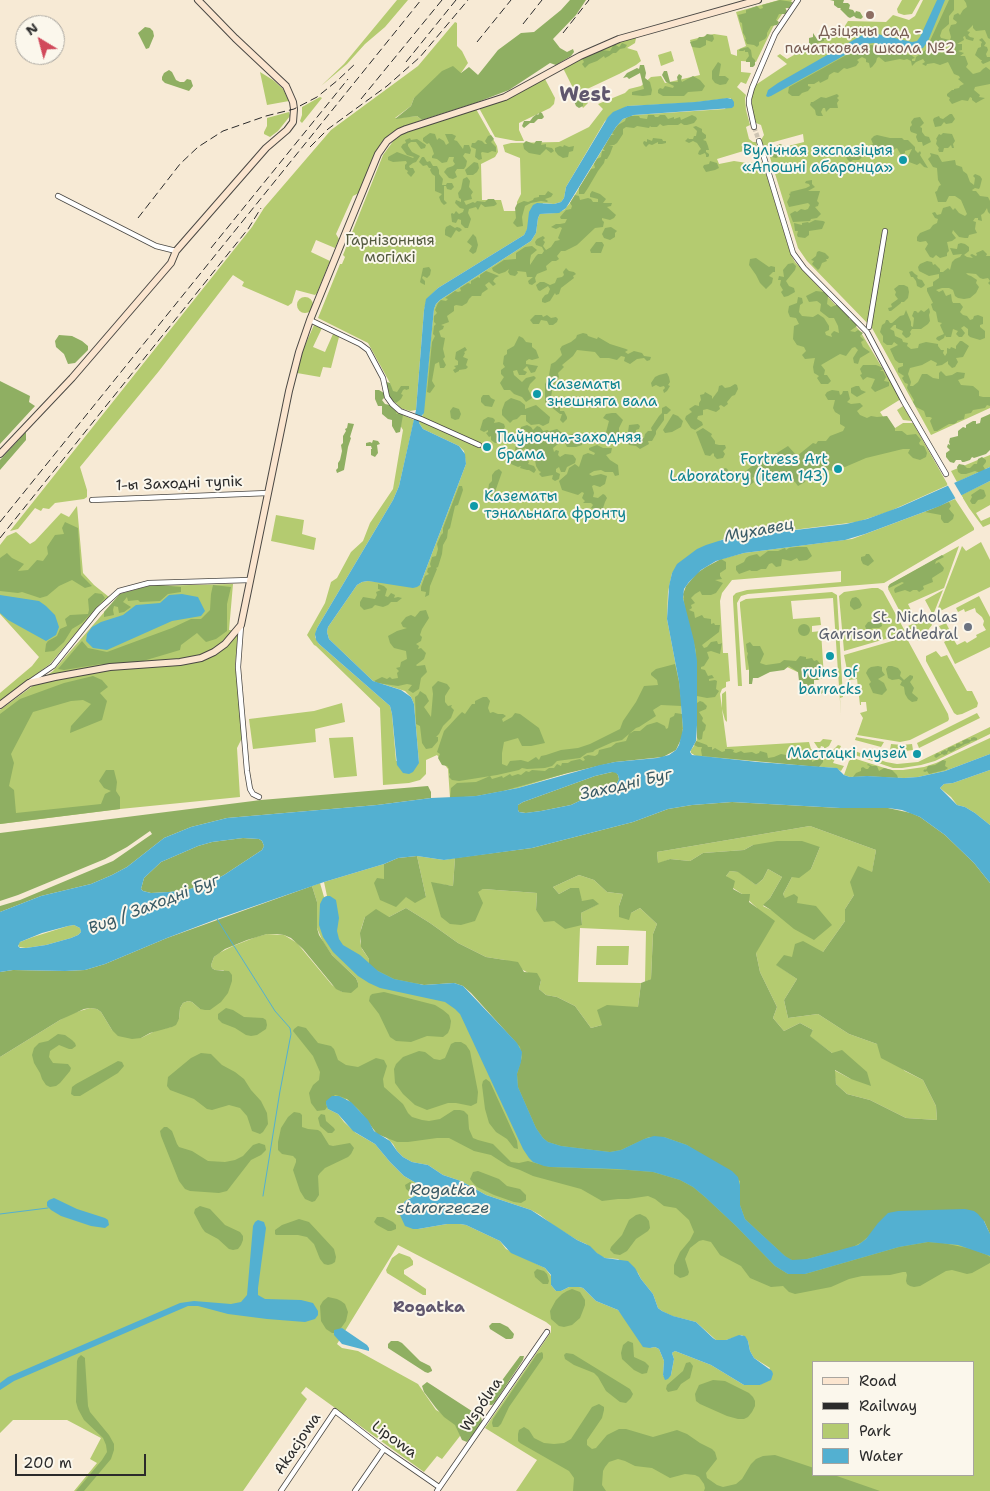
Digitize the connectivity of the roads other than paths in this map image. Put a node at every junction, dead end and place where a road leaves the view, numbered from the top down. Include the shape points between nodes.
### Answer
1 (198, 0) edge
2 (758, 0) edge
3 (798, 0) edge
4 (754, 127) tunnel mouth
5 (759, 141) tunnel mouth
6 (58, 196) dead end
7 (884, 231) dead end
8 (176, 251) junction
9 (310, 320) junction
10 (869, 326) dead end
11 (478, 445) dead end
12 (0, 454) edge
13 (946, 474) dead end
14 (268, 493) junction
15 (92, 500) dead end
16 (250, 580) junction
17 (242, 621) junction
18 (52, 666) junction
19 (56, 677) junction
20 (29, 683) junction
21 (0, 705) edge
22 (259, 797) dead end
23 (547, 1332) dead end
24 (335, 1411) joint
25 (384, 1449) junction
26 (438, 1489) edge
27 (281, 1491) edge
28 (355, 1491) edge

1 - 8 main road via 286,86 293,102 293,122 266,148
2 - 9 main road via 619,39 580,56 505,97 406,129 392,137 379,153
3 - 4 street via 775,34 752,88 749,104
5 - 13 street via 796,257 867,332
6 - 8 street via 156,246
7 - 10 street
8 - 12 main road via 170,264 106,340
9 - 11 street via 368,350 383,378 387,397 400,411
9 - 14 main road via 295,365
14 - 15 street, 1-ы Заходні тупік
14 - 16 main road
16 - 17 main road
16 - 18 street via 149,583 119,591 98,610
17 - 19 main road via 225,644 201,658 110,667
17 - 22 street via 238,667 247,771 250,789
18 - 19 street
18 - 20 street
19 - 20 main road
20 - 21 main road
23 - 26 street, Wspólna
24 - 25 street, Lipowa
24 - 27 street, Akacjowa
25 - 26 street, Lipowa
25 - 28 street

